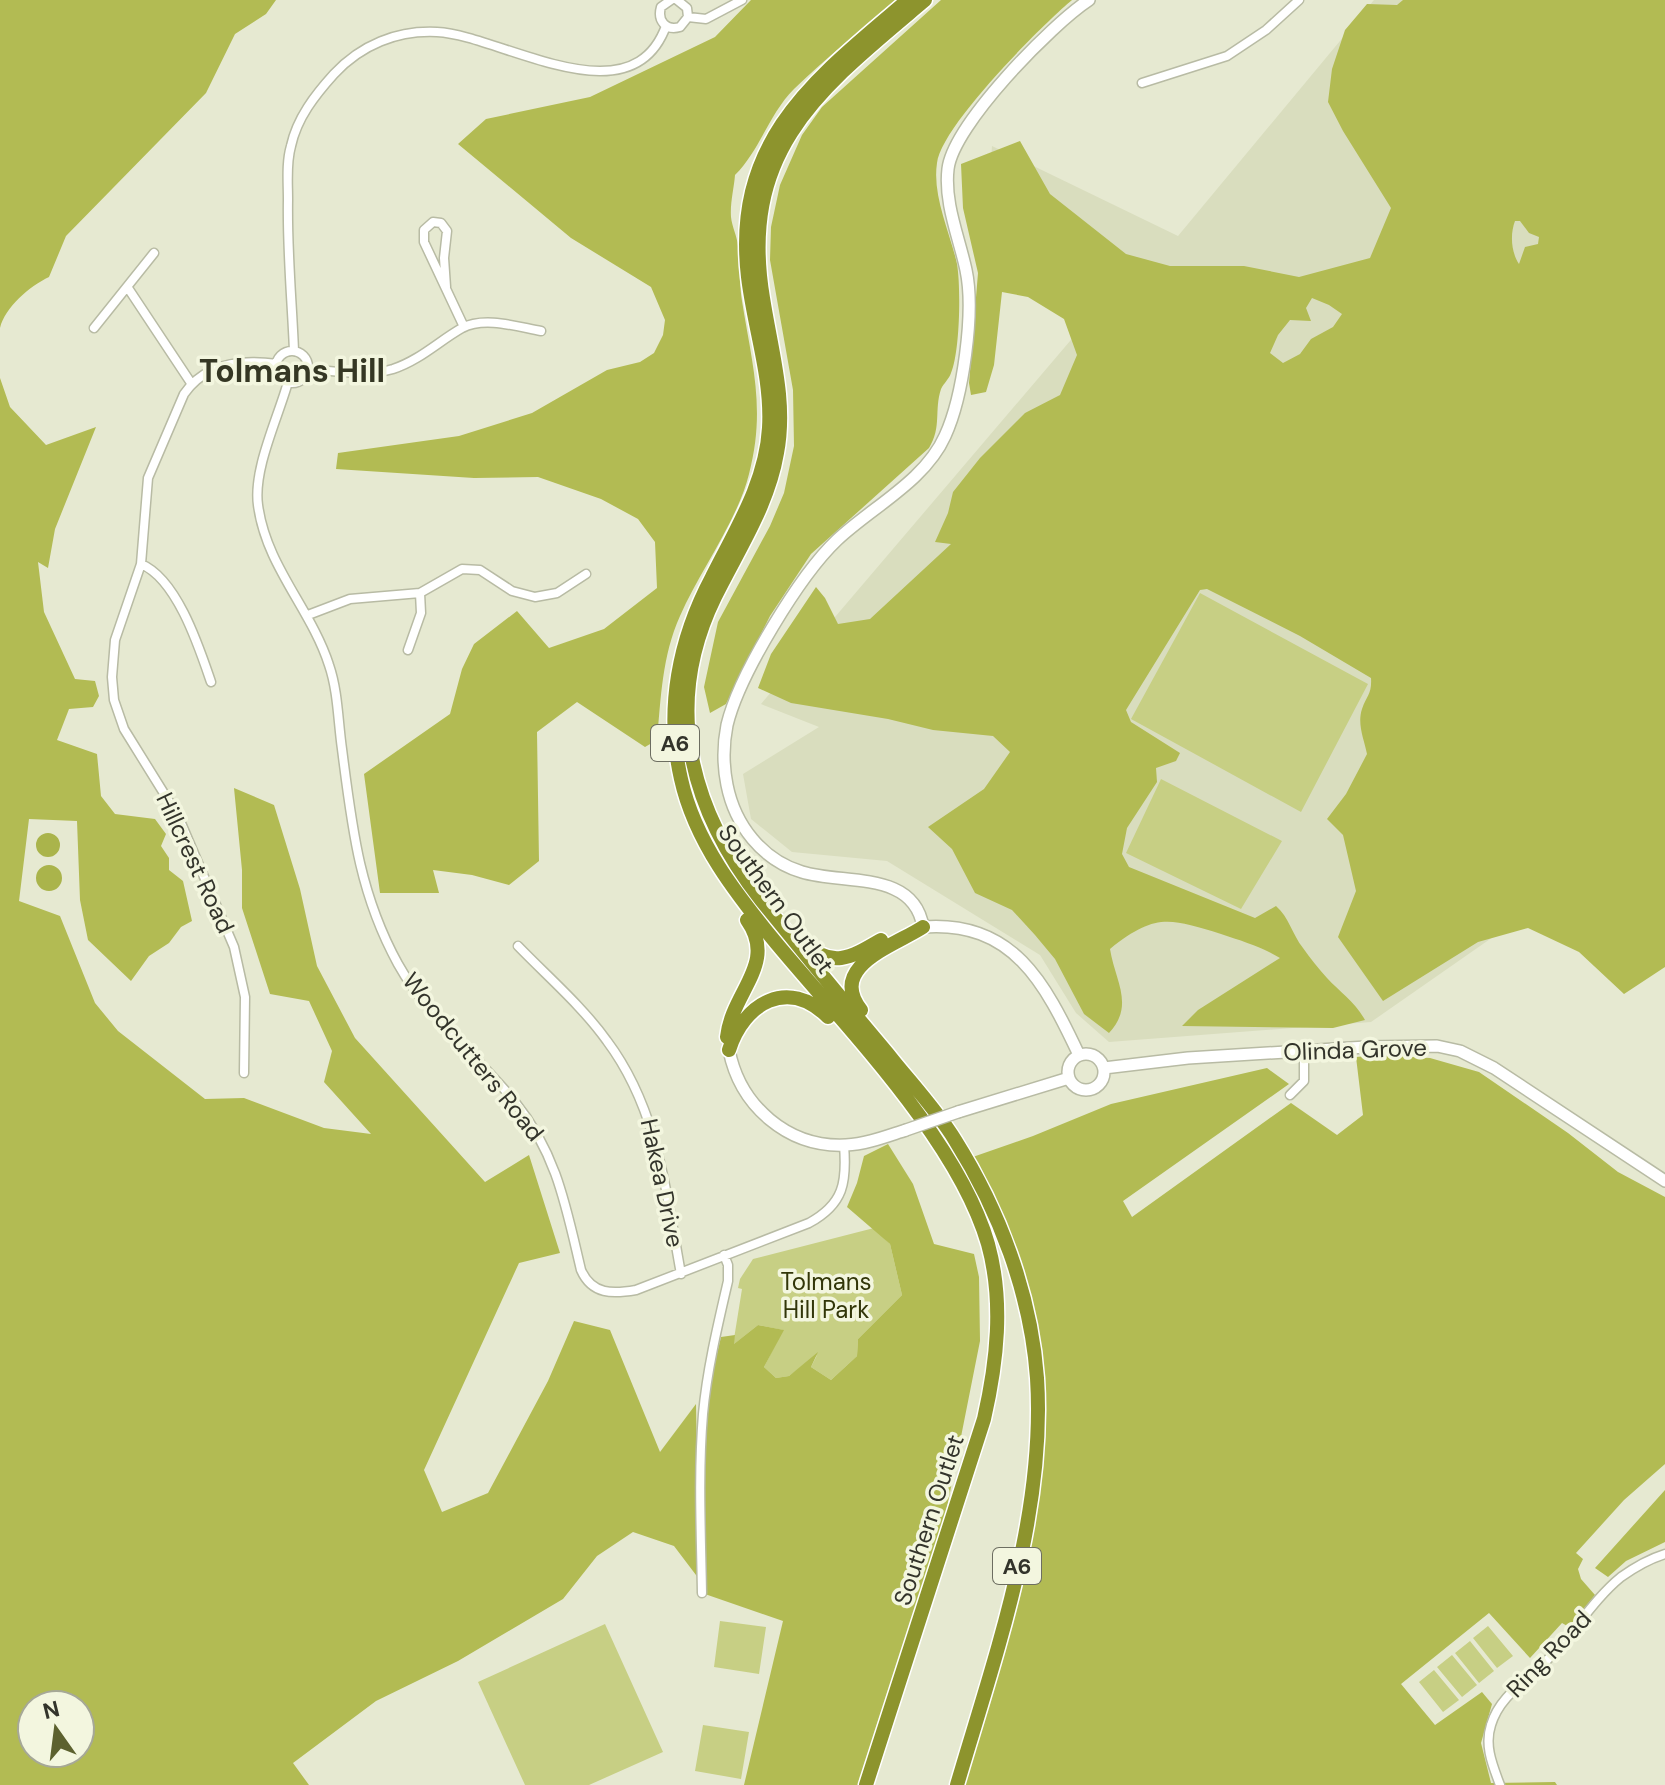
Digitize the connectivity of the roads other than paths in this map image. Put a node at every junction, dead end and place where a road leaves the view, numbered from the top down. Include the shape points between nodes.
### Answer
1 (670, 0) edge
2 (742, 0) edge
3 (908, 0) edge
4 (925, 0) edge
5 (1089, 0) edge
6 (1299, 0) edge
7 (688, 17) junction
8 (666, 26) junction
9 (1142, 83) dead end
10 (154, 253) dead end
11 (446, 287) junction
12 (128, 288) junction
13 (464, 327) junction
14 (94, 328) dead end
15 (541, 331) dead end
16 (294, 351) junction
17 (277, 364) junction
18 (307, 369) junction
19 (288, 382) junction
20 (191, 383) junction
21 (141, 564) junction
22 (586, 574) dead end
23 (420, 593) junction
24 (308, 615) junction
25 (408, 650) dead end
26 (211, 682) dead end
27 (719, 836) junction
28 (710, 854) junction
29 (923, 927) junction
30 (518, 946) dead end
31 (729, 1050) junction
32 (1304, 1051) junction
33 (1079, 1055) junction
34 (1104, 1068) junction
35 (244, 1073) dead end
36 (1069, 1078) junction
37 (1290, 1095) dead end
38 (844, 1145) junction
39 (1665, 1181) edge
40 (985, 1194) junction
41 (724, 1255) junction
42 (681, 1274) junction
43 (970, 1466) junction
44 (1665, 1554) edge
45 (702, 1593) dead end
46 (866, 1785) edge
47 (957, 1785) edge
48 (1500, 1785) edge

1 - 7 street via 687,8
1 - 8 street via 660,11
2 - 7 street via 706,19
3 - 28 highway, Southern Outlet / A6 via 828,68 796,103 765,155 752,199 747,261 766,380 768,440 751,500 691,623 675,699 680,775
4 - 27 highway, Southern Outlet / A6 via 814,99 781,149 765,193 758,253 777,374 778,449 761,508 701,630 688,698 692,764
5 - 29 main road via 997,89 951,154 948,193 969,299 964,363 941,444 921,469 813,566 757,657 726,734 730,799 755,842 799,871 901,892 917,906
6 - 9 street via 1227,56
7 - 8 street via 680,27
8 - 16 street via 650,54 608,70 531,60 438,32 384,40 348,60 307,107 289,150
10 - 12 street
11 - 11 street via 423,238 433,222 444,225 448,234
11 - 13 street
12 - 14 street
12 - 20 street
13 - 15 street via 493,323
13 - 18 street via 393,369
16 - 17 street
16 - 18 street via 306,360
17 - 19 street via 277,373
17 - 20 street via 233,363
18 - 19 street via 299,381
19 - 24 street, Woodcutters Road via 262,467 257,503 276,565
20 - 21 street, Hillcrest Road via 148,478
21 - 26 street via 155,572 188,620
21 - 35 street, Hillcrest Road via 115,640 114,700 124,729 178,816 234,947 245,997
22 - 23 street via 557,593 535,597 469,568
23 - 24 street via 350,599
23 - 25 street via 421,613
24 - 42 street, Woodcutters Road via 333,679 361,876 400,967 423,1003 506,1091 537,1134 559,1178 581,1270 590,1284 618,1293
27 - 29 highway via 804,942 823,957 848,957 897,931
27 - 40 highway, Southern Outlet / A6 via 761,900 940,1119
28 - 31 highway via 759,944 756,965 732,1011
28 - 43 highway, Southern Outlet / A6 via 759,923 918,1115 977,1215 991,1261 997,1336 991,1388
29 - 33 main road via 963,927 1005,944 1034,974
29 - 40 highway via 860,967 851,981 852,995 948,1120 972,1159
30 - 42 street, Hakea Drive via 606,1039 637,1089 657,1146
31 - 38 main road via 740,1084 762,1115 800,1138
31 - 43 highway via 742,1020 763,1003 788,998 817,1006 906,1111 950,1176 979,1241 989,1307 988,1367
32 - 34 main road, Olinda Grove
32 - 37 street via 1304,1081
32 - 39 main road, Olinda Grove via 1408,1045 1460,1051 1522,1085
33 - 34 main road via 1092,1055
33 - 36 main road via 1071,1062
34 - 36 main road via 1103,1080 1088,1090 1076,1088
36 - 38 main road, bridge via 872,1141
38 - 41 street, Woodcutters Road via 844,1181 831,1208 809,1223
40 - 47 highway, Southern Outlet / A6 via 1020,1286 1033,1341 1037,1416 1027,1518 1007,1614
41 - 42 street, Woodcutters Road
41 - 45 street via 728,1281 702,1432
43 - 46 highway, Southern Outlet / A6
44 - 48 street, Ring Road via 1619,1579 1500,1705 1488,1740

